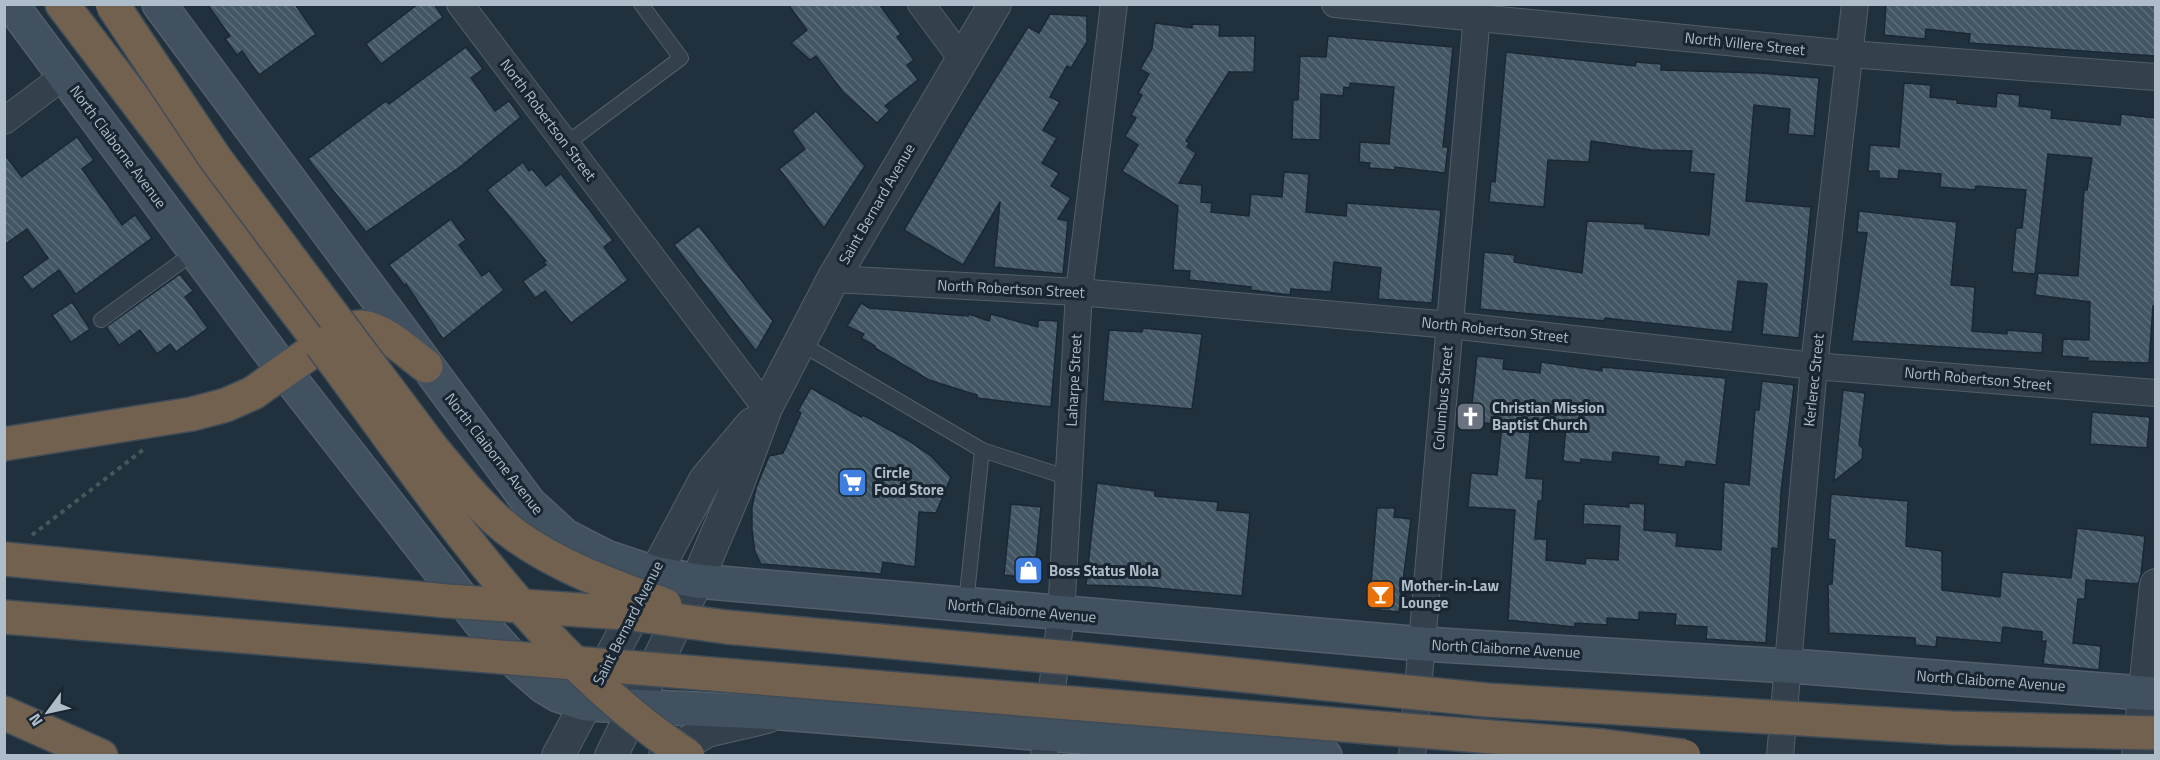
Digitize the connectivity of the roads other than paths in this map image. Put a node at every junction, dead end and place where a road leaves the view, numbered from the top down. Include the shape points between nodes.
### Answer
1 (11, 4) edge
2 (62, 4) edge
3 (112, 4) edge
4 (159, 4) edge
5 (460, 4) edge
6 (641, 4) edge
7 (921, 4) edge
8 (995, 4) edge
9 (1114, 4) edge
10 (1335, 4) edge
11 (1855, 4) edge
12 (1477, 11) edge
13 (1849, 54) junction
14 (962, 59) junction
15 (65, 75) junction
16 (2156, 77) edge
17 (4, 121) edge
18 (566, 144) junction
19 (196, 251) junction
20 (833, 279) junction
21 (1079, 292) junction
22 (101, 320) dead end
23 (1450, 324) junction
24 (800, 343) junction
25 (426, 366) junction
26 (1814, 366) junction
27 (285, 372) junction
28 (2156, 393) edge
29 (766, 408) junction
30 (4, 444) edge
31 (982, 450) junction
32 (1069, 478) junction
33 (14, 550) edge
34 (654, 573) junction
35 (698, 581) junction
36 (2156, 585) edge
37 (966, 606) junction
38 (1061, 615) junction
39 (4, 617) edge
40 (726, 627) junction
41 (1423, 644) junction
42 (1787, 666) junction
43 (2152, 697) edge
44 (586, 704) junction
45 (636, 707) junction
46 (4, 713) edge
47 (781, 713) junction
48 (1952, 728) junction
49 (2156, 733) edge
50 (1046, 746) edge
51 (695, 747) edge
52 (2156, 748) edge
53 (1195, 751) edge
54 (101, 756) edge
55 (558, 756) edge
56 (611, 756) edge
57 (665, 756) edge
58 (1325, 756) edge
59 (1412, 756) edge
60 (1684, 756) edge
61 (1780, 756) edge
62 (2138, 756) edge

1 - 15 main road, North Claiborne Avenue
2 - 51 highway, bridge via 503,585 610,696 663,739
3 - 40 highway, bridge via 216,158 432,448 487,511 515,535 600,581
4 - 25 main road, North Claiborne Avenue
5 - 18 street, North Robertson Street
6 - 18 lane via 681,58
7 - 14 street
8 - 14 street, Saint Bernard Avenue
9 - 21 street, Laharpe Street
10 - 12 street, North Villere Street
11 - 13 street, Kerlerec Street
12 - 13 street, North Villere Street
12 - 23 street, Columbus Street
13 - 16 street, North Villere Street
13 - 26 street, Kerlerec Street
14 - 20 street, Saint Bernard Avenue
15 - 17 street
15 - 19 main road, North Claiborne Avenue
18 - 29 street, North Robertson Street
19 - 22 lane
19 - 27 main road, North Claiborne Avenue
20 - 21 street, North Robertson Street
20 - 24 street, Saint Bernard Avenue
21 - 23 street, North Robertson Street
21 - 32 street, Laharpe Street
23 - 26 street, North Robertson Street
23 - 41 street, Columbus Street
24 - 29 street, Saint Bernard Avenue
24 - 31 lane
25 - 27 highway via 377,332 362,327 338,333
25 - 34 main road, North Claiborne Avenue via 546,521 598,554
26 - 28 street, North Robertson Street
26 - 42 street, Kerlerec Street
27 - 30 highway via 253,393 192,414
27 - 44 main road, North Claiborne Avenue via 480,622 519,665 558,695
29 - 34 street, Saint Bernard Avenue via 705,480
29 - 35 street, Saint Bernard Avenue
31 - 32 lane
31 - 37 lane
32 - 38 street, Laharpe Street
33 - 40 highway, bridge via 447,601 624,613
34 - 35 main road, North Claiborne Avenue
34 - 44 street, Saint Bernard Avenue
35 - 37 main road, North Claiborne Avenue
35 - 45 street, Saint Bernard Avenue
36 - 43 street
37 - 38 main road, North Claiborne Avenue
38 - 41 main road, North Claiborne Avenue
38 - 50 street, Laharpe Street
39 - 60 highway, bridge via 1604,746
40 - 48 highway, bridge via 1486,700
41 - 42 main road, North Claiborne Avenue
41 - 59 street, Columbus Street
42 - 43 main road, North Claiborne Avenue
42 - 61 street, Kerlerec Street
43 - 62 street
44 - 45 main road, North Claiborne Avenue
44 - 55 street, Saint Bernard Avenue
45 - 47 main road, North Claiborne Avenue
45 - 56 street, Saint Bernard Avenue
46 - 54 highway
47 - 50 main road, North Claiborne Avenue
47 - 51 street
48 - 49 highway, bridge
48 - 52 highway, bridge
50 - 53 main road, North Claiborne Avenue
51 - 57 street
53 - 58 main road, North Claiborne Avenue

